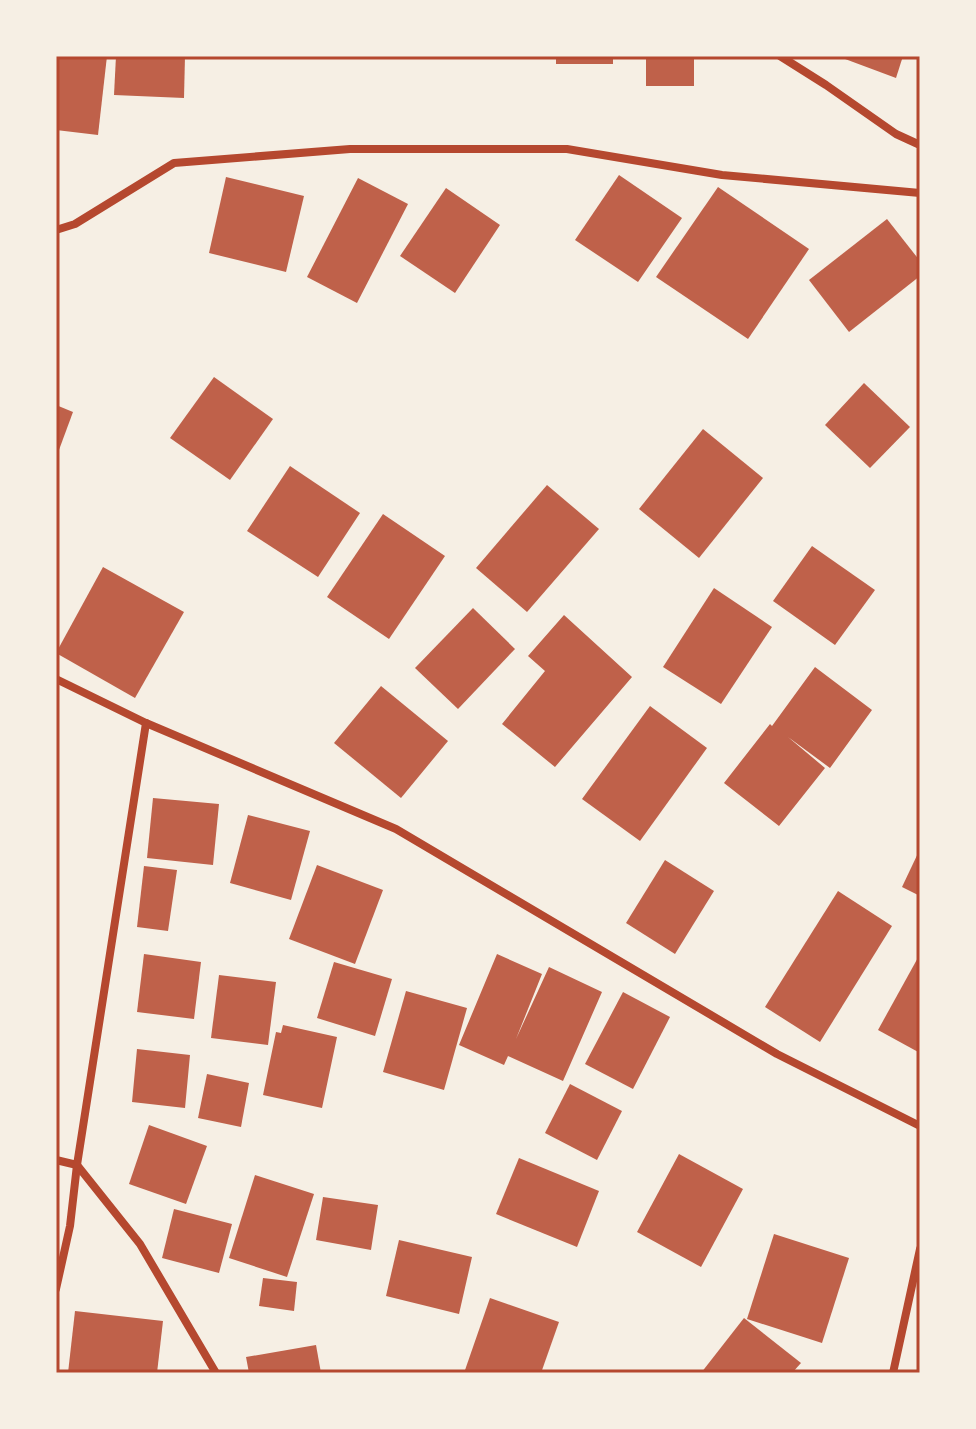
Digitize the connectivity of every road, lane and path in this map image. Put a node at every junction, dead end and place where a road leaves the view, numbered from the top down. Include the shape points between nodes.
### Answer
1 (780, 56) edge
2 (920, 145) edge
3 (920, 193) edge
4 (56, 230) edge
5 (56, 679) edge
6 (146, 723) junction
7 (920, 1126) edge
8 (56, 1160) edge
9 (77, 1165) junction
10 (920, 1249) edge
11 (56, 1289) edge
12 (216, 1373) edge
13 (893, 1373) edge

1 - 2 street
3 - 4 street via 722,175 567,149 350,149 174,163 75,224
5 - 6 street
6 - 7 street via 396,829 777,1054
6 - 9 street
8 - 9 street
9 - 11 street
9 - 12 street via 140,1244
10 - 13 street

